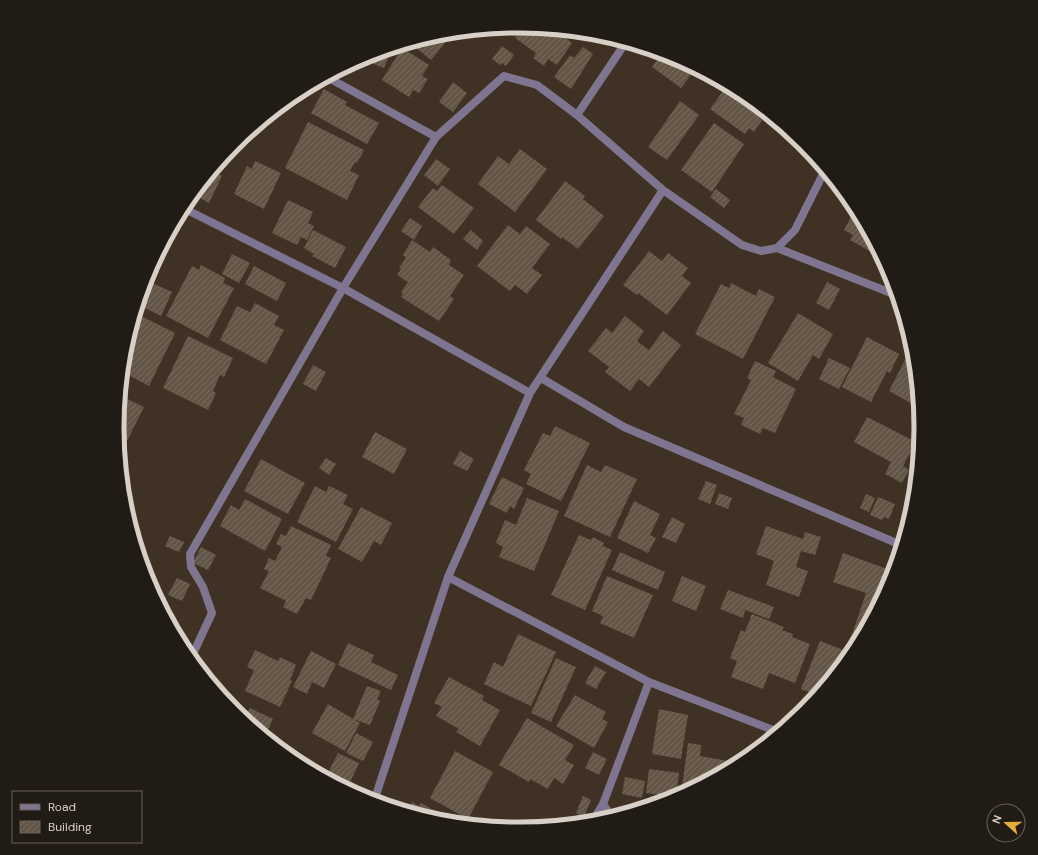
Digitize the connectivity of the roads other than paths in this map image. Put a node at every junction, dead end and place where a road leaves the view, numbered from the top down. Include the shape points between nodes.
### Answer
1 (623, 47) edge
2 (333, 80) edge
3 (577, 116) junction
4 (436, 137) junction
5 (822, 175) edge
6 (663, 190) junction
7 (189, 211) edge
8 (777, 248) junction
9 (343, 288) junction
10 (889, 292) edge
11 (541, 378) junction
12 (530, 393) junction
13 (896, 543) edge
14 (448, 578) junction
15 (194, 651) edge
16 (649, 682) junction
17 (772, 730) edge
18 (376, 795) edge
19 (602, 804) junction
20 (608, 812) edge
21 (596, 814) edge

1 - 3 street
2 - 4 street
3 - 4 street via 537,85 504,76
3 - 6 street
4 - 9 street
5 - 8 street via 795,230
6 - 8 street via 742,244 761,251
6 - 11 street
7 - 9 street
8 - 10 street
9 - 12 street
9 - 15 street via 190,554 191,567 203,587 212,613
11 - 12 street
11 - 13 street via 624,427
12 - 14 street
14 - 16 street
14 - 18 street
16 - 17 street
16 - 19 street
19 - 20 street
19 - 21 street

